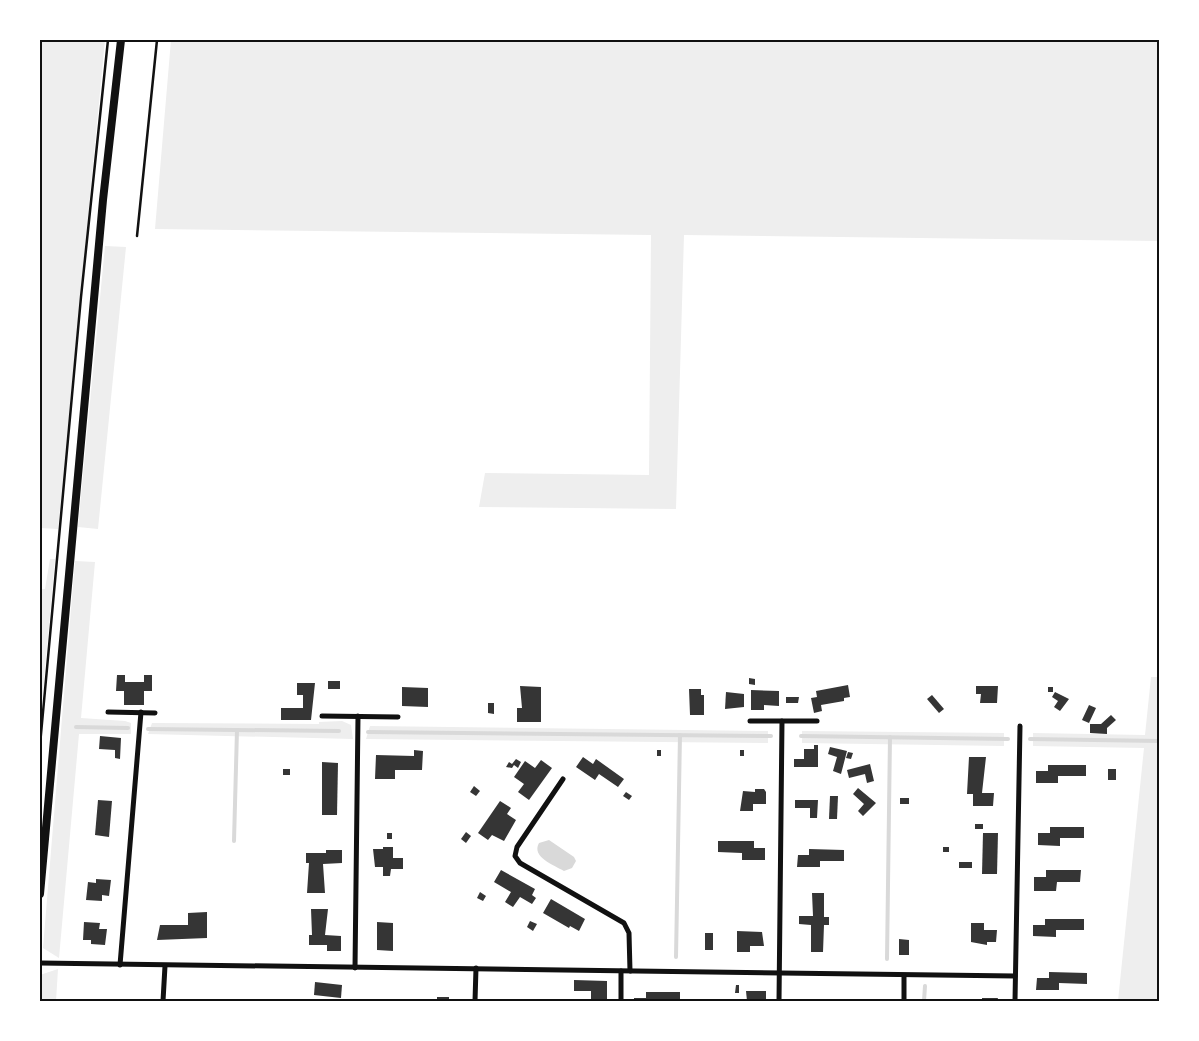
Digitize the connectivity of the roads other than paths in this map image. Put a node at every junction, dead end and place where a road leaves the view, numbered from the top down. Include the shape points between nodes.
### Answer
1 (121, 40) edge
2 (108, 712) dead end
3 (141, 712) junction
4 (154, 713) dead end
5 (322, 716) dead end
6 (358, 716) junction
7 (398, 717) dead end
8 (750, 721) dead end
9 (782, 721) junction
10 (816, 721) dead end
11 (1020, 726) dead end
12 (563, 779) dead end
13 (40, 894) edge
14 (40, 963) edge
15 (120, 965) junction
16 (165, 966) junction
17 (355, 968) junction
18 (476, 968) junction
19 (621, 971) junction
20 (630, 971) junction
21 (779, 974) junction
22 (904, 976) junction
23 (1016, 976) junction
24 (162, 1001) edge
25 (475, 1001) edge
26 (621, 1001) edge
27 (779, 1001) edge
28 (904, 1001) edge
29 (1015, 1001) edge

1 - 13 street via 103,200
2 - 3 street
3 - 4 street
3 - 15 street
5 - 6 street
6 - 7 street
6 - 17 street
8 - 9 street
9 - 10 street
9 - 21 street
11 - 23 street
12 - 20 street via 517,847 515,856 520,863 624,923 629,933
14 - 15 street
15 - 16 street
16 - 17 street
16 - 24 street
17 - 18 street
18 - 19 street
18 - 25 street
19 - 20 street
19 - 26 street
20 - 21 street
21 - 22 street
21 - 27 street
22 - 23 street
22 - 28 street
23 - 29 street

